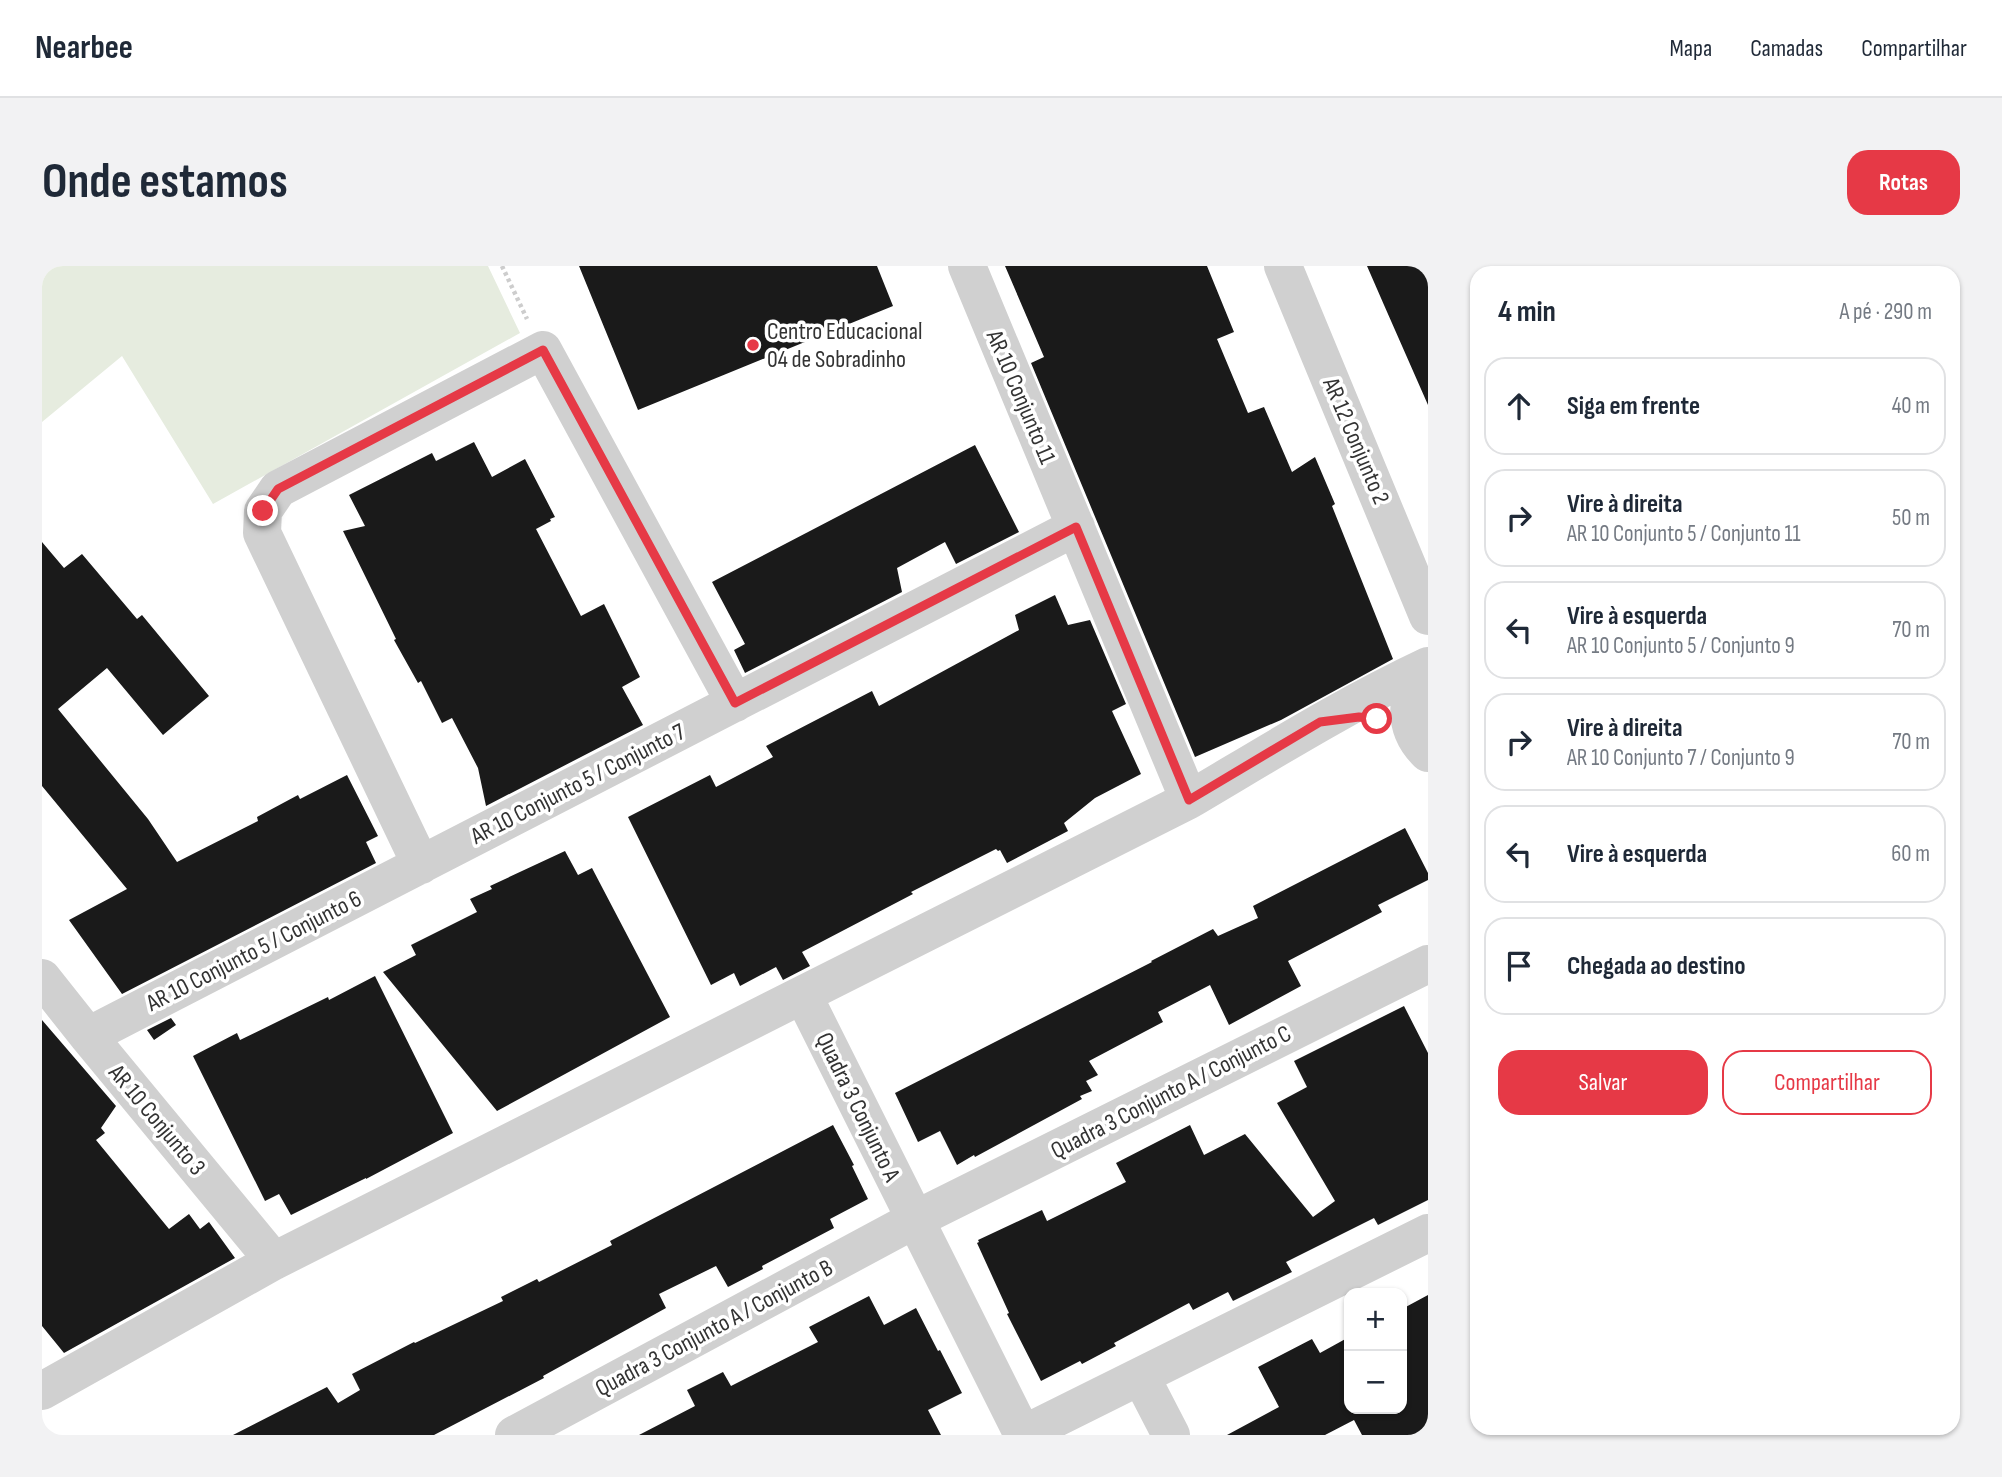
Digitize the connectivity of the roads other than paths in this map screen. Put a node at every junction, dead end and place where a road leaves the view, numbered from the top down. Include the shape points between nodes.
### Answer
1 (967, 266) edge
2 (1283, 266) edge
3 (1076, 527) junction
4 (1428, 616) edge
5 (1428, 668) edge
6 (735, 703) junction
7 (1320, 722) junction
8 (1420, 741) edge
9 (1189, 800) junction
10 (421, 865) junction
11 (1428, 964) edge
12 (42, 978) edge
13 (803, 995) junction
14 (88, 1036) junction
15 (914, 1220) junction
16 (1428, 1233) edge
17 (274, 1261) junction
18 (1141, 1377) junction
19 (42, 1391) edge
20 (514, 1435) edge
21 (1023, 1435) edge
22 (1171, 1435) edge

1 - 3 street, AR 10 Conjunto 11
2 - 4 street, AR 12 Conjunto 2
3 - 6 street, AR 10 Conjunto 5 / Conjunto 7
3 - 9 street, AR 10 Conjunto 11
5 - 7 street
5 - 8 street via 1411,693 1409,711
6 - 10 street, AR 10 Conjunto 5 / Conjunto 7
6 - 10 street via 543,350 278,489 263,511 262,533
7 - 8 street via 1377,719
7 - 9 street
9 - 13 street
10 - 14 street, AR 10 Conjunto 5 / Conjunto 6
11 - 15 street, Quadra 3 Conjunto A / Conjunto C
12 - 14 street, AR 10 Conjunto 3
13 - 15 street, Quadra 3 Conjunto A
13 - 17 street
14 - 17 street, AR 10 Conjunto 3
15 - 20 street, Quadra 3 Conjunto A / Conjunto B
15 - 21 street, Quadra 3 Conjunto A
16 - 18 street
17 - 19 street
18 - 21 street
18 - 22 street

